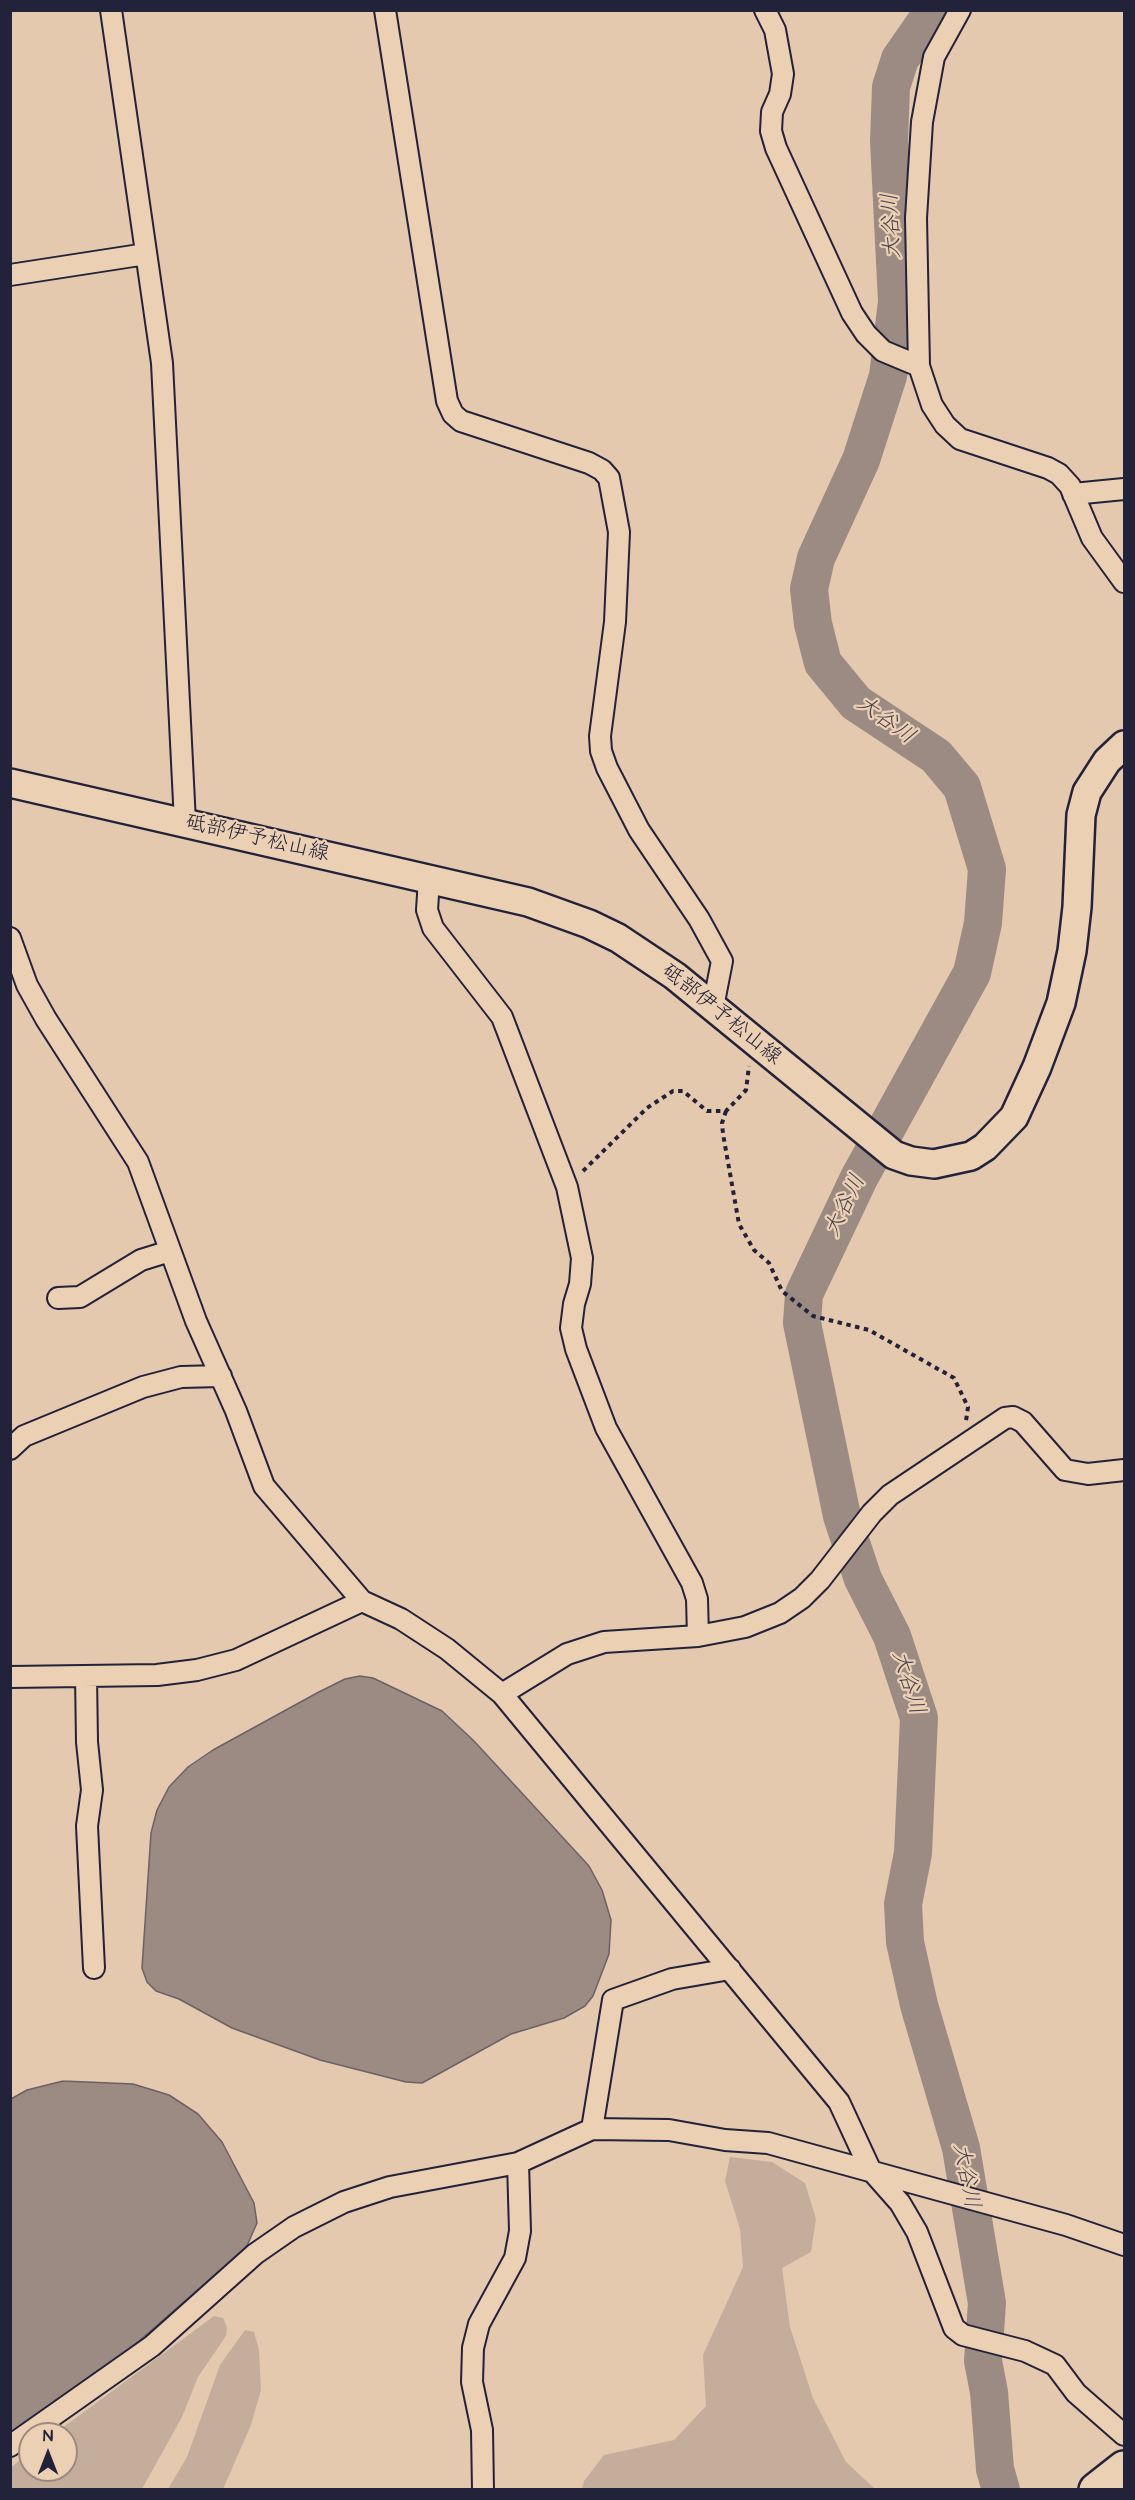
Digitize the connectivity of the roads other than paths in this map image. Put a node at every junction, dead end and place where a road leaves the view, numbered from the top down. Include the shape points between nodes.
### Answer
1 (111, 10) edge
2 (385, 10) edge
3 (765, 10) edge
4 (960, 10) edge
5 (146, 254) junction
6 (10, 275) edge
7 (911, 363) junction
8 (1125, 489) edge
9 (1073, 494) junction
10 (1125, 582) edge
11 (1125, 745) edge
12 (10, 783) edge
13 (185, 822) junction
14 (429, 879) junction
15 (10, 938) edge
16 (713, 1007) junction
17 (170, 1251) junction
18 (58, 1298) dead end
19 (221, 1376) junction
20 (10, 1449) edge
21 (1125, 1470) edge
22 (362, 1601) junction
23 (698, 1636) junction
24 (86, 1676) junction
25 (10, 1677) edge
26 (502, 1694) junction
27 (94, 1968) dead end
28 (730, 1969) junction
29 (592, 2129) junction
30 (518, 2163) junction
31 (870, 2169) junction
32 (1125, 2245) edge
33 (1125, 2435) edge
34 (10, 2446) edge
35 (1125, 2468) edge
36 (483, 2490) edge
37 (1096, 2490) edge

1 - 5 street
2 - 16 street via 447,401 453,414 461,421 589,463 609,478 619,532 615,622 601,751 639,830 699,919 722,961
3 - 7 street via 775,30 783,74 772,112 771,131 776,148 852,313 883,351
4 - 7 street via 934,57 922,122
5 - 6 street
5 - 13 street via 162,363
7 - 9 street via 932,405 960,439 1048,468 1059,474
8 - 9 street
9 - 10 street via 1092,538
11 - 16 main road, 砥部伊予松山線 via 1095,777 1081,815 1077,907 1061,1003 1014,1117 986,1147 971,1156 934,1164 894,1155
12 - 13 main road, 砥部伊予松山線
13 - 14 main road, 砥部伊予松山線
14 - 16 main road, 砥部伊予松山線 via 528,902 589,924 642,954
14 - 23 street via 428,910 433,928 502,1017 567,1187 582,1258 571,1328 576,1348 606,1428 692,1583 697,1599
15 - 17 street via 27,984 46,1019 138,1162
17 - 18 street via 141,1260 80,1297
17 - 19 street
19 - 20 street via 181,1377 143,1387 24,1436
19 - 22 street via 264,1486
21 - 23 street via 1088,1474 1065,1470 1023,1422 1013,1417 996,1422 890,1495 802,1598 780,1613 745,1627
22 - 24 street via 236,1660 157,1675
22 - 26 street via 429,1637
23 - 26 street via 604,1642 567,1654
24 - 25 street
24 - 27 street via 92,1790 87,1826
26 - 28 street
28 - 29 street via 672,1979 613,2000
28 - 31 street via 839,2102
29 - 30 street
29 - 31 street via 669,2130 768,2143
30 - 34 street via 390,2187 344,2202 294,2228 255,2254 152,2346
30 - 36 street via 520,2231 515,2258 479,2324 472,2348 472,2382 482,2430
31 - 32 street
31 - 33 street via 900,2203 917,2232 954,2328 963,2335 1025,2351 1055,2365 1076,2393
35 - 37 highway

